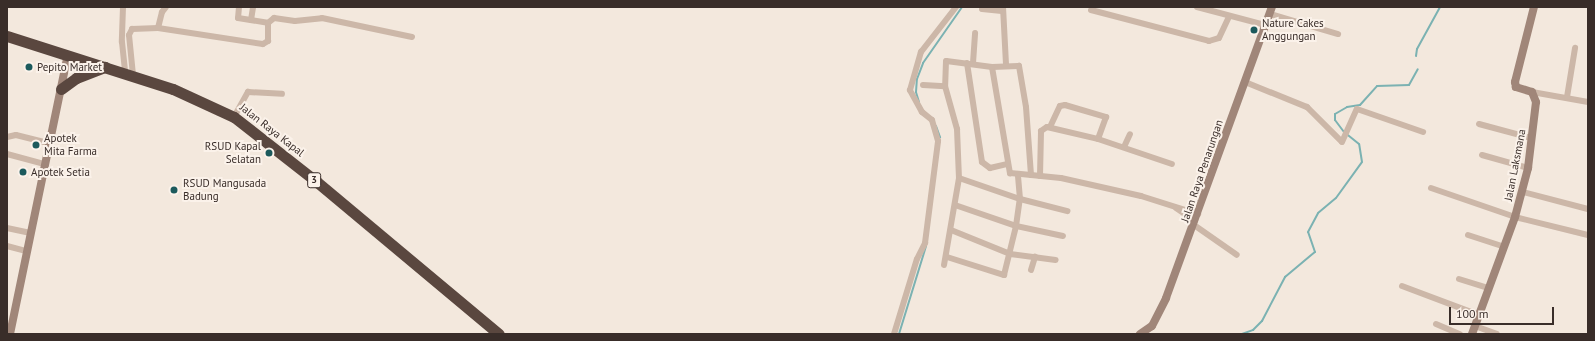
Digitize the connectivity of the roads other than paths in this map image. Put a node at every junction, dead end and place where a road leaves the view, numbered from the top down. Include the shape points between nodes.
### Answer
1 (124, 7) edge
2 (166, 7) edge
3 (239, 7) edge
4 (253, 7) edge
5 (956, 7) edge
6 (1197, 7) edge
7 (1534, 7) edge
8 (982, 9) dead end
9 (1003, 9) edge
10 (1091, 10) dead end
11 (1271, 10) edge
12 (1229, 17) junction
13 (251, 20) junction
14 (268, 23) junction
15 (1265, 25) junction
16 (158, 28) junction
17 (975, 33) dead end
18 (1338, 34) dead end
19 (7, 36) edge
20 (412, 38) dead end
21 (1574, 48) dead end
22 (68, 55) junction
23 (966, 62) junction
24 (973, 63) junction
25 (1006, 65) junction
26 (105, 67) junction
27 (992, 67) junction
28 (129, 74) junction
29 (1245, 82) junction
30 (923, 85) dead end
31 (945, 86) junction
32 (61, 89) junction
33 (1532, 92) junction
34 (282, 94) dead end
35 (1567, 98) junction
36 (1588, 102) edge
37 (234, 117) junction
38 (1479, 124) dead end
39 (1050, 127) junction
40 (1423, 132) dead end
41 (1130, 134) dead end
42 (7, 137) edge
43 (1531, 138) junction
44 (1098, 140) junction
45 (49, 142) junction
46 (1124, 148) junction
47 (7, 154) edge
48 (1482, 155) dead end
49 (45, 164) junction
50 (1007, 164) junction
51 (1172, 164) dead end
52 (1528, 168) junction
53 (1018, 174) junction
54 (1031, 175) junction
55 (1040, 176) junction
56 (960, 178) junction
57 (1431, 188) dead end
58 (1522, 192) junction
59 (1020, 200) junction
60 (955, 205) junction
61 (1588, 209) edge
62 (1067, 211) dead end
63 (1515, 217) junction
64 (1196, 220) junction
65 (1016, 226) junction
66 (7, 228) edge
67 (951, 230) junction
68 (30, 233) junction
69 (1468, 235) dead end
70 (1064, 236) dead end
71 (1588, 236) edge
72 (7, 246) edge
73 (1504, 247) junction
74 (26, 251) junction
75 (1010, 254) junction
76 (1237, 255) dead end
77 (948, 257) junction
78 (1035, 257) junction
79 (1056, 260) dead end
80 (944, 265) dead end
81 (1032, 270) dead end
82 (1459, 278) dead end
83 (1402, 286) dead end
84 (1488, 288) junction
85 (1479, 315) junction
86 (1436, 324) dead end
87 (1474, 330) edge
88 (10, 334) edge
89 (499, 334) edge
90 (894, 334) edge
91 (1140, 334) edge
92 (1460, 334) edge
93 (1497, 334) edge

1 - 28 street via 122,42
2 - 16 street
3 - 13 street via 238,18
4 - 13 street
5 - 90 street via 921,52 910,90 919,107 932,120 938,141 925,243 917,259
6 - 12 street
7 - 33 main road via 1515,82 1516,87
8 - 9 street
9 - 25 street
10 - 12 street via 1209,41 1219,38
11 - 15 main road, Jalan Raya Penarungan
11 - 18 street
12 - 15 street
13 - 14 street
14 - 16 street via 268,41 263,44
14 - 20 street via 274,18 322,18
15 - 29 main road, Jalan Raya Penarungan
16 - 28 street via 130,31
17 - 24 street
19 - 22 highway, Jalan Raya Kapal / 3
21 - 35 street
22 - 26 highway, Jalan Raya Kapal / 3
22 - 32 main road
23 - 24 street
23 - 31 street via 946,61
23 - 50 street via 982,162 990,168
24 - 27 street
25 - 27 street
25 - 54 street via 1016,65 1020,68
26 - 28 highway, Jalan Raya Kapal / 3
26 - 32 highway via 83,74
27 - 50 street
28 - 37 highway, Jalan Raya Kapal / 3 via 198,98
29 - 40 street via 1307,107 1342,142 1357,109
29 - 64 main road, Jalan Raya Penarungan
30 - 31 street
31 - 56 street via 957,129
32 - 45 main road
33 - 35 street
33 - 43 main road, Jalan Laksmana via 1536,105
34 - 37 street via 248,92
35 - 36 street
37 - 89 highway, Jalan Raya Kapal / 3 via 317,182
38 - 43 street
39 - 44 street
39 - 44 street via 1060,106 1065,105 1106,117
39 - 55 street via 1041,131
41 - 46 street
42 - 45 street via 16,135
43 - 52 main road, Jalan Laksmana
44 - 46 street
45 - 49 main road
46 - 51 street
47 - 49 street
48 - 52 street
49 - 68 main road
50 - 53 street via 1010,173
52 - 58 main road, Jalan Laksmana
53 - 54 street
53 - 59 street
54 - 55 street
55 - 64 street via 1068,179 1173,206
56 - 59 street
56 - 60 street
57 - 63 street
58 - 61 street
58 - 63 main road, Jalan Laksmana
59 - 62 street
59 - 65 street
60 - 65 street
60 - 67 street
63 - 71 street
63 - 73 main road, Jalan Laksmana
64 - 76 street
64 - 91 main road, Jalan Raya Penarungan via 1156,320 1148,331
65 - 70 street
65 - 75 street
66 - 68 street
67 - 75 street
67 - 77 street
68 - 74 main road
69 - 73 street
72 - 74 street
73 - 84 main road, Jalan Laksmana
74 - 88 main road
75 - 77 street via 1005,273 1002,275
75 - 78 street
77 - 80 street
78 - 79 street
78 - 81 street
82 - 84 street
83 - 85 street
84 - 85 main road, Jalan Laksmana
85 - 87 main road, Jalan Laksmana
86 - 92 street
87 - 93 street

